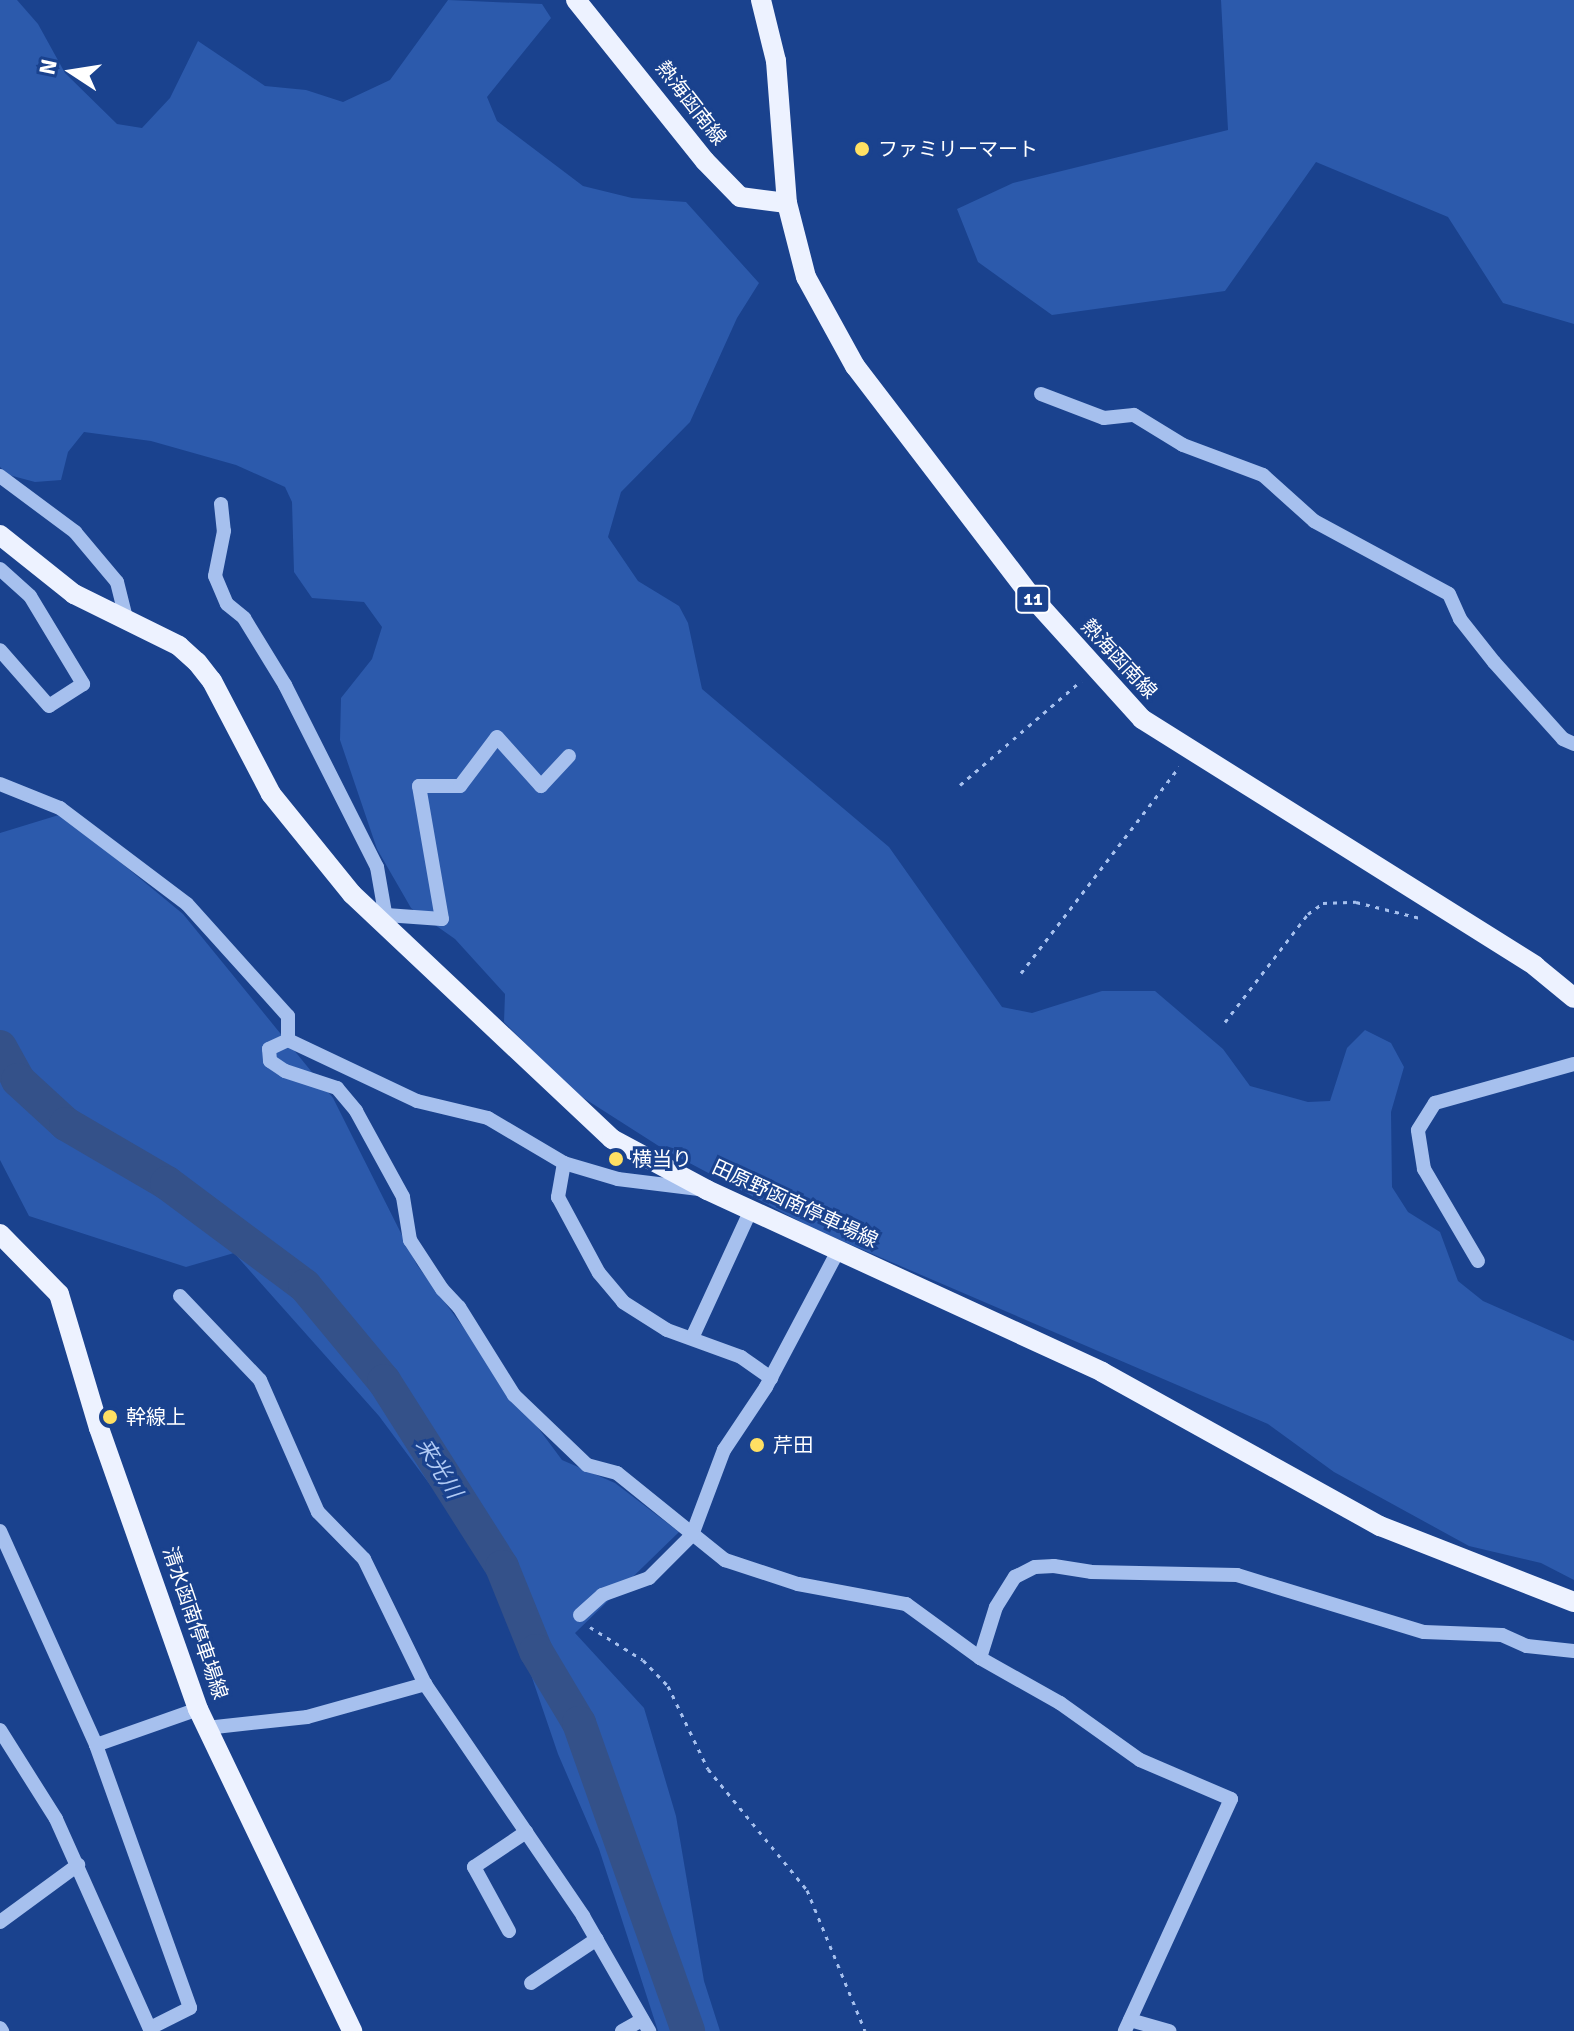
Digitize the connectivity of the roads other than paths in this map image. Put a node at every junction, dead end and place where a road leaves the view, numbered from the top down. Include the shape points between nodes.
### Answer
1 (576, 0) edge
2 (761, 0) edge
3 (787, 203) junction
4 (1041, 394) dead end
5 (0, 476) edge
6 (221, 504) dead end
7 (0, 535) edge
8 (0, 569) edge
9 (127, 622) junction
10 (0, 650) edge
11 (1574, 744) edge
12 (569, 756) dead end
13 (0, 784) edge
14 (387, 923) junction
15 (1574, 998) edge
16 (288, 1040) junction
17 (1574, 1064) edge
18 (564, 1163) junction
19 (707, 1190) junction
20 (751, 1210) junction
21 (0, 1234) edge
22 (838, 1251) junction
23 (1478, 1261) dead end
24 (180, 1296) dead end
25 (692, 1338) junction
26 (771, 1378) junction
27 (0, 1531) edge
28 (692, 1535) junction
29 (1574, 1602) edge
30 (580, 1615) road end
31 (1574, 1651) edge
32 (980, 1658) junction
33 (425, 1684) junction
34 (202, 1718) junction
35 (0, 1730) edge
36 (96, 1745) junction
37 (526, 1832) junction
38 (78, 1865) junction
39 (0, 1922) edge
40 (509, 1931) dead end
41 (597, 1939) junction
42 (531, 1983) dead end
43 (645, 2025) edge
44 (1127, 2025) edge
45 (151, 2030) edge
46 (352, 2031) edge
47 (622, 2031) edge
48 (1169, 2031) edge

1 - 3 main road, 熱海函南線 via 740,197
2 - 3 main road, 熱海函南線 / 11 via 776,61
3 - 15 main road, 熱海函南線 / 11 via 806,277 855,366 1094,670 1142,719 1535,966
4 - 11 street via 1104,418 1134,415 1183,445 1263,475 1314,521 1449,594 1460,619 1494,662 1563,739
5 - 9 street via 75,532 117,582
6 - 14 street via 224,531 215,576 227,604 244,618 285,685 331,774 377,867
7 - 9 main road, 田原野函南停車場線 via 74,594
8 - 10 street via 30,596 83,684 49,706
9 - 14 main road, 田原野函南停車場線 via 179,646 197,662 271,794 324,862
12 - 14 street via 541,786 497,737 460,786 419,786 442,919
13 - 16 street via 60,808 187,904 288,1016
14 - 19 main road, 田原野函南停車場線 via 612,1139
16 - 18 street via 417,1101 488,1118
16 - 28 street via 269,1049 270,1061 337,1088 356,1111 403,1197 410,1240 514,1395 587,1465 617,1473
17 - 23 street via 1435,1103 1418,1130 1424,1169
18 - 19 street via 618,1179
18 - 25 street via 558,1197 599,1273 632,1311
19 - 20 main road, 田原野函南停車場線
20 - 22 main road, 田原野函南停車場線
20 - 25 street
21 - 34 main road, 清水函南停車場線 via 59,1294 99,1428
22 - 26 street
22 - 29 main road, 田原野函南停車場線 via 1102,1372 1380,1526
24 - 33 street via 260,1380 318,1512 364,1559
25 - 26 street via 741,1357
26 - 28 street via 724,1450
27 - 36 street
28 - 30 street via 649,1578 602,1595
28 - 32 street via 725,1560 748,1569 906,1604
31 - 32 street via 1527,1646 1502,1635 1424,1632 1237,1575 1091,1572 1054,1566 1035,1567 1015,1577 996,1607
32 - 44 street via 1073,1711 1140,1760 1231,1799
33 - 34 street via 307,1717
33 - 37 street
34 - 36 street
34 - 46 main road, 清水函南停車場線
35 - 38 street
36 - 45 street via 190,2008
37 - 40 street via 474,1867
37 - 41 street
38 - 39 street
38 - 45 street
41 - 42 street
41 - 43 street
43 - 47 street
44 - 48 street

